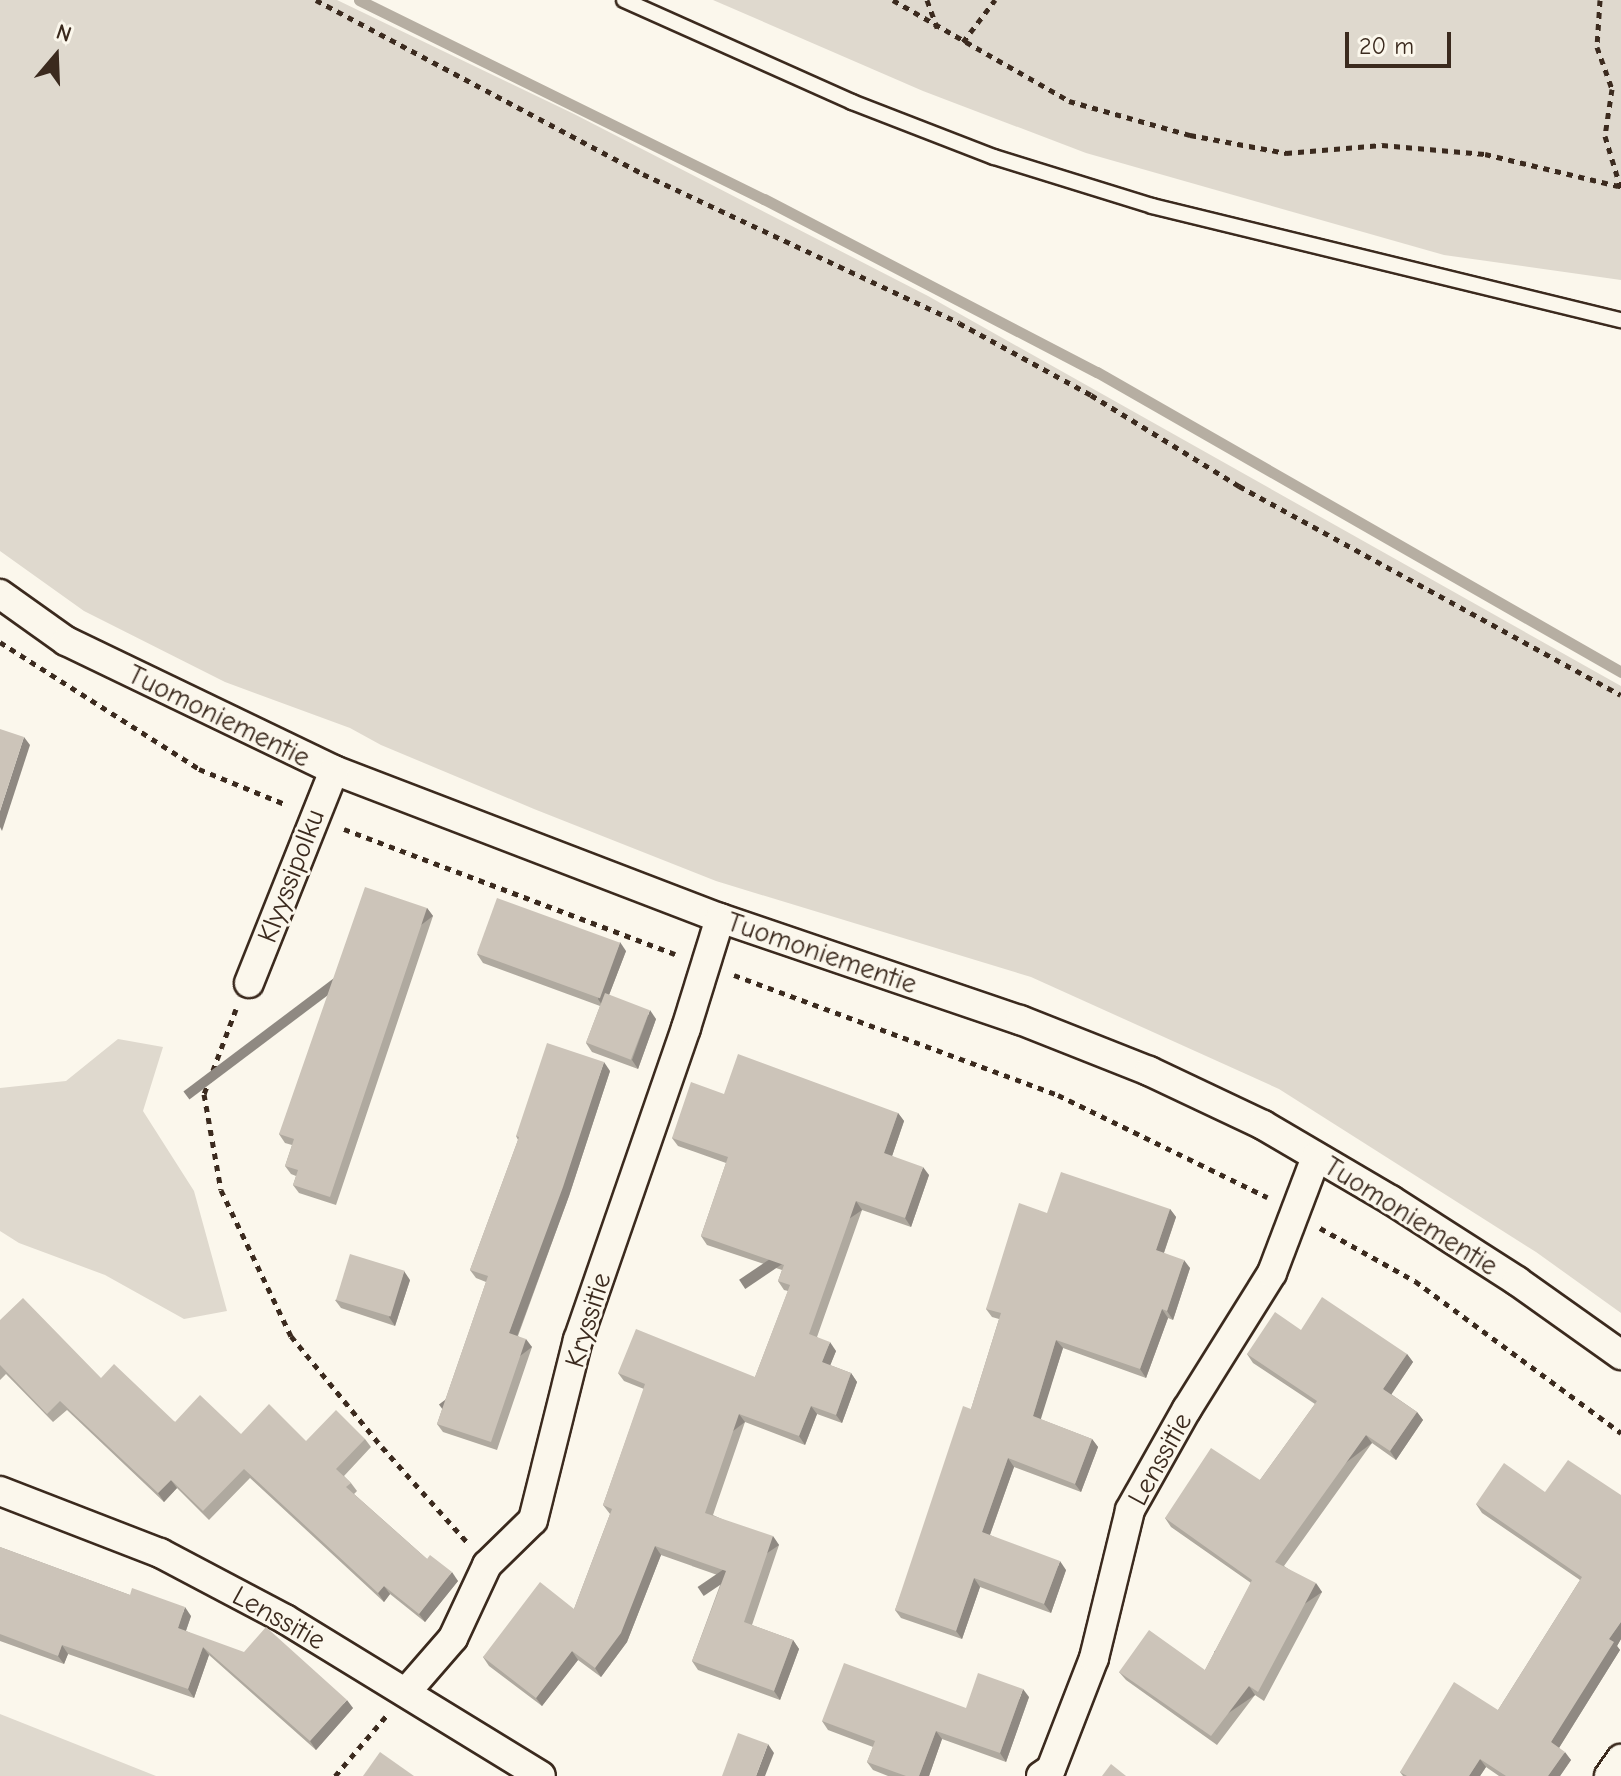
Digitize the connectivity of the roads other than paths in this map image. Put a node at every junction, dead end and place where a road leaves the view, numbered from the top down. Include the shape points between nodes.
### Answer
1 (624, 0) edge
2 (1621, 320) edge
3 (0, 594) edge
4 (334, 770) junction
5 (720, 918) junction
6 (249, 983) road end
7 (1316, 1157) junction
8 (1621, 1355) edge
9 (0, 1491) edge
10 (407, 1691) junction
11 (1621, 1759) edge
12 (541, 1776) edge
13 (1041, 1776) edge
14 (1609, 1776) edge

1 - 2 lane via 852,102 994,157 1183,214
3 - 4 street, Tuomoniementie via 66,641
4 - 5 street, Tuomoniementie
4 - 6 street, Klyyssipolku
5 - 7 street, Tuomoniementie via 1020,1020 1149,1071 1263,1125
5 - 10 street, Kryssitie via 578,1340 533,1520 487,1565 453,1638
7 - 8 street, Tuomoniementie via 1517,1281
7 - 13 street, Lenssitie via 1272,1273 1130,1510 1094,1658 1051,1769
9 - 10 street, Lenssitie via 160,1553
10 - 12 street, Lenssitie
11 - 14 street

